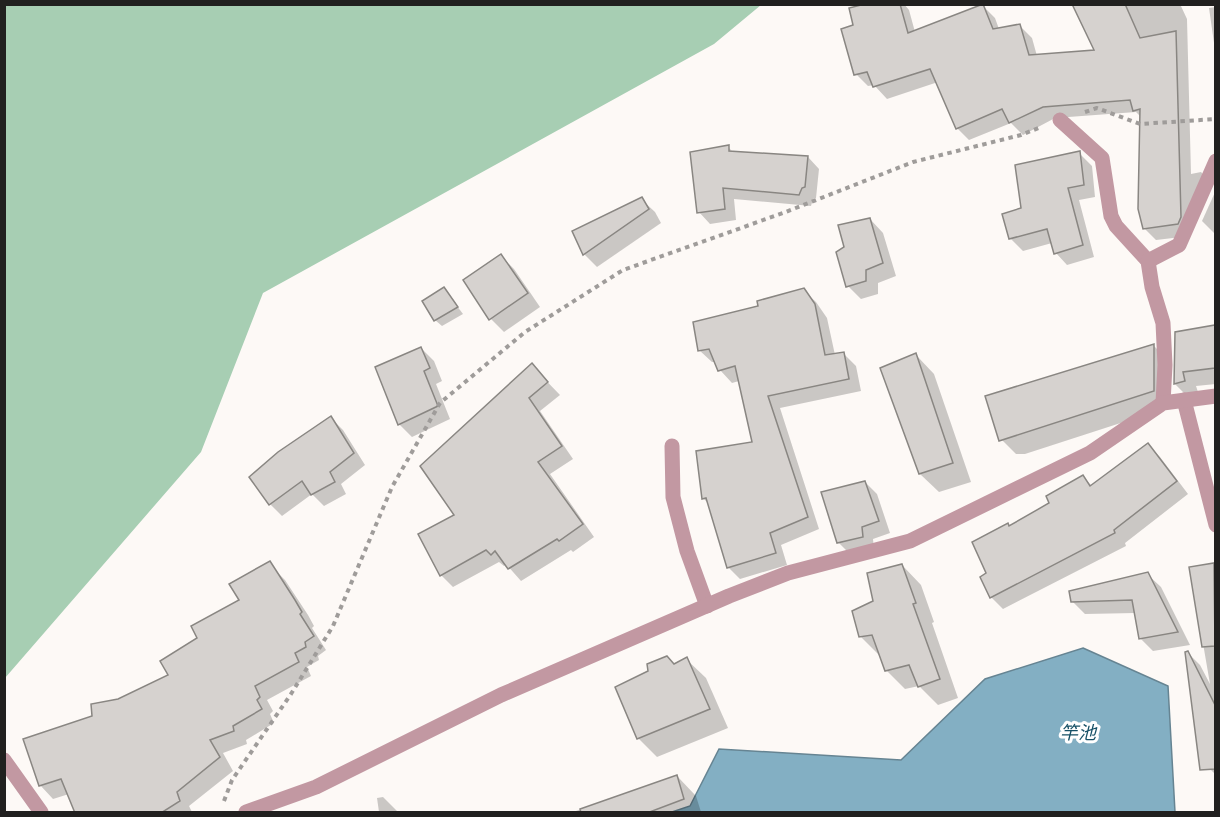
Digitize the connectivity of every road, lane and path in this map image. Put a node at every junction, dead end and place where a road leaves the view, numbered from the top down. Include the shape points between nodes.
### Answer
1 (1215, 119) edge
2 (1060, 120) junction
3 (1215, 161) edge
4 (1148, 261) junction
5 (1215, 396) edge
6 (1184, 400) junction
7 (1163, 403) junction
8 (672, 446) dead end
9 (1215, 525) edge
10 (707, 606) junction
11 (4, 760) edge
12 (224, 802) dead end
13 (40, 813) edge
14 (246, 813) edge

1 - 2 path via 1140,124 1096,108
2 - 4 street via 1102,158 1111,216
2 - 12 path via 1021,135 913,162 623,270 525,332 440,403 392,487 333,627 232,780
3 - 4 street via 1179,244
4 - 7 street via 1163,323
5 - 6 street
6 - 7 street
6 - 9 street
7 - 10 street via 1090,453 910,540 788,573
8 - 10 street via 673,497
10 - 14 street via 501,695 316,787
11 - 13 street

